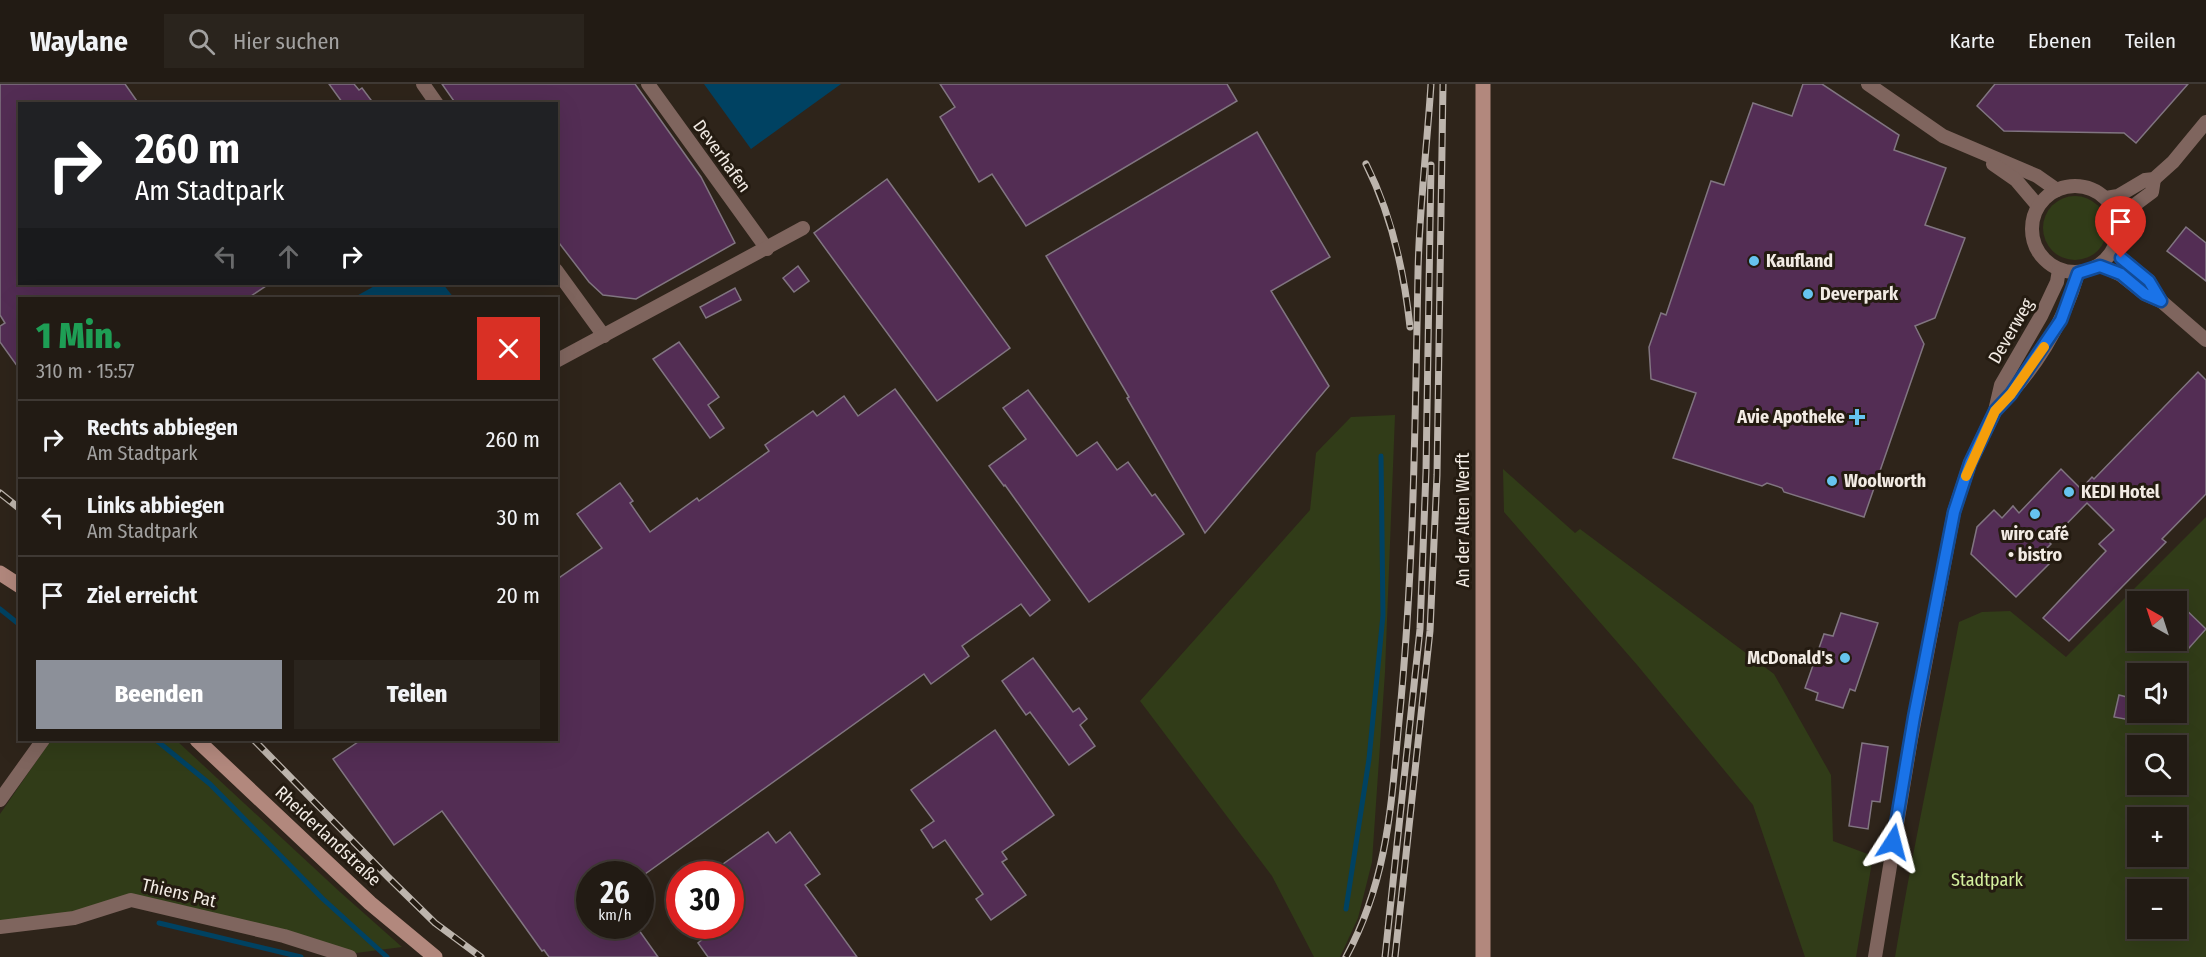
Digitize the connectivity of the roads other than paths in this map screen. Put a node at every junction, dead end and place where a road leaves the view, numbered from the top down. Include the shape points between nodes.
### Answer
1 (423, 84) edge
2 (648, 84) edge
3 (1483, 84) edge
4 (1868, 84) edge
5 (436, 102) edge
6 (2206, 122) edge
7 (1966, 147) junction
8 (2154, 179) junction
9 (2057, 189) junction
10 (2106, 198) junction
11 (2038, 206) junction
12 (2117, 218) junction
13 (803, 228) dead end
14 (2115, 248) junction
15 (767, 249) junction
16 (2100, 266) junction
17 (2059, 270) junction
18 (558, 273) edge
19 (2078, 273) junction
20 (2161, 301) junction
21 (604, 336) junction
22 (2206, 340) edge
23 (558, 360) edge
24 (1995, 411) junction
25 (0, 573) edge
26 (18, 585) edge
27 (42, 741) edge
28 (198, 741) edge
29 (0, 800) edge
30 (0, 927) edge
31 (349, 957) edge
32 (435, 957) edge
33 (1483, 957) edge
34 (1875, 957) edge

1 - 5 street
2 - 15 street, Deverhafen
3 - 33 street, An der Alten Werft
4 - 7 street via 1943,136
6 - 8 street
7 - 9 street via 2037,176
7 - 11 street via 2016,180
8 - 10 street
8 - 12 street via 2152,192
9 - 10 street via 2083,186
9 - 11 street
10 - 12 street
11 - 17 street via 2033,217 2033,240 2043,258
12 - 14 street
13 - 15 street
14 - 16 street
14 - 20 street via 2149,281
15 - 21 street
16 - 19 street
16 - 20 street via 2121,274 2145,294
17 - 19 street
17 - 24 street, Deverweg via 2058,282 2001,386
18 - 21 street
19 - 24 street, Deverweg via 2061,320
20 - 22 street
21 - 23 street
24 - 34 street, Deverweg via 1970,463 1954,512
25 - 26 street
27 - 29 street
28 - 32 street, Rheiderlandstraße via 370,903
30 - 31 street, Thiens Pat via 74,918 131,900 284,936

